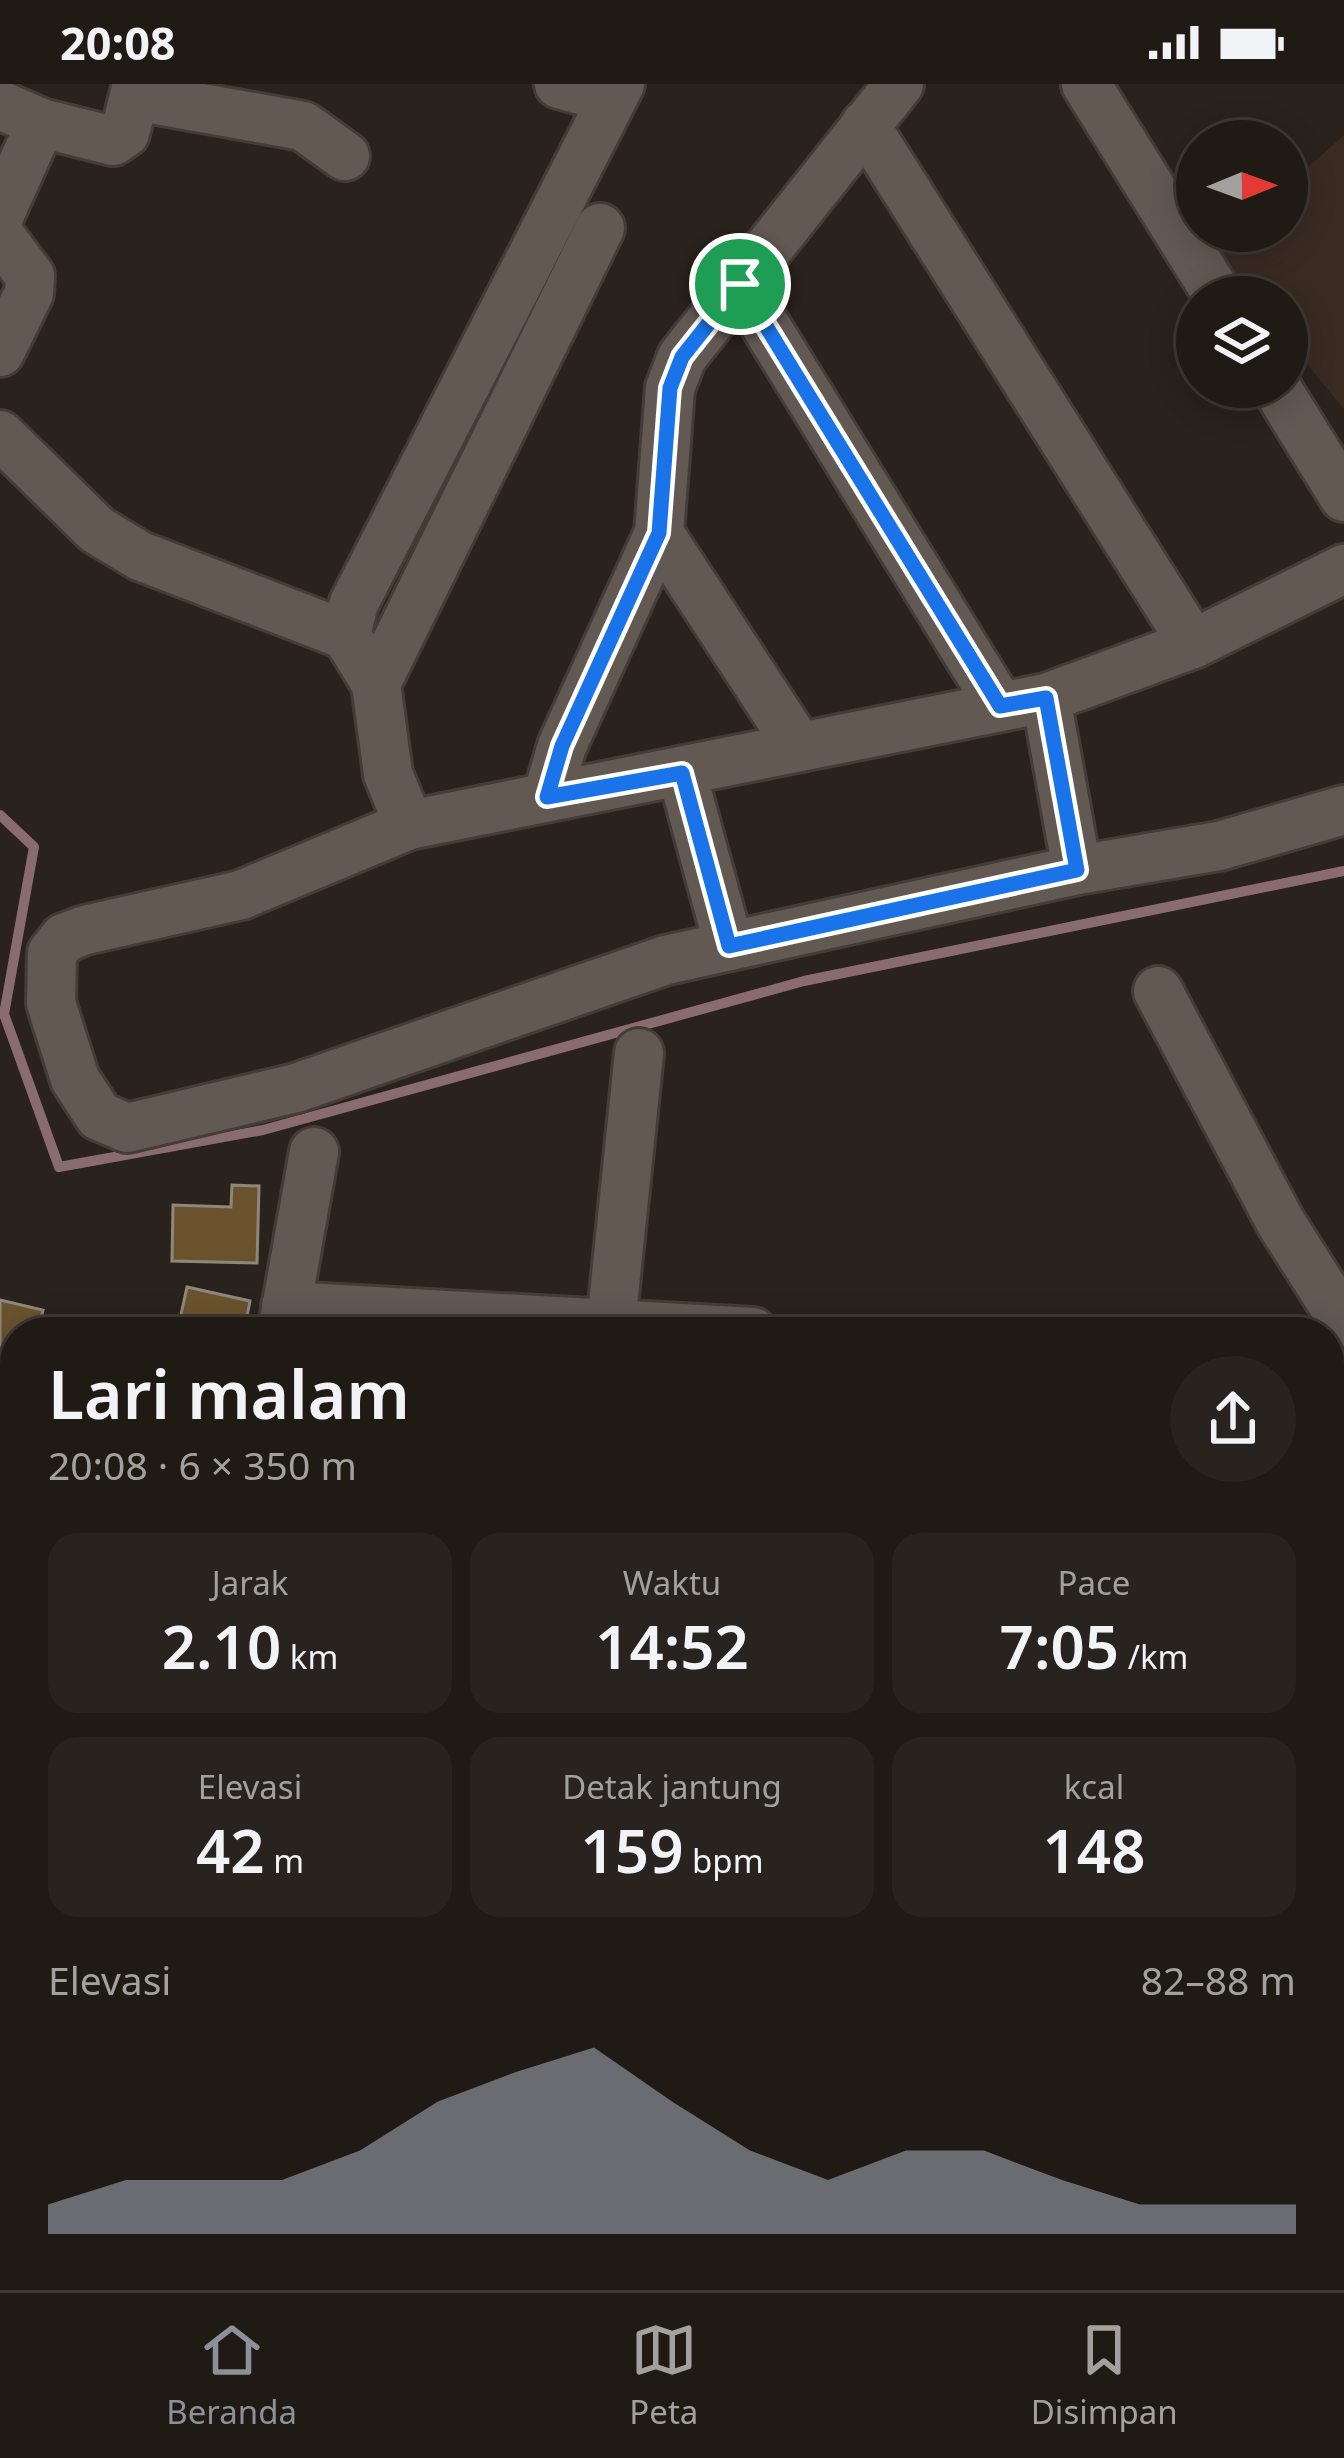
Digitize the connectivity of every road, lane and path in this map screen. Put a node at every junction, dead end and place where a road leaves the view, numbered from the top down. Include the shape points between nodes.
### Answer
1 (559, 84) edge
2 (899, 84) edge
3 (1086, 84) edge
4 (136, 90) edge
5 (615, 91) edge
6 (20, 114) edge
7 (866, 125) junction
8 (345, 156) dead end
9 (0, 214) edge
10 (600, 228) dead end
11 (0, 236) edge
12 (1206, 276) edge
13 (740, 284) junction
14 (489, 337) junction
15 (0, 352) edge
16 (532, 364) junction
17 (1289, 408) edge
18 (0, 435) edge
19 (1344, 497) edge
20 (659, 533) junction
21 (1344, 569) edge
22 (346, 635) junction
23 (1193, 644) junction
24 (376, 684) junction
25 (1023, 702) junction
26 (799, 746) junction
27 (682, 773) junction
28 (547, 797) junction
29 (1344, 810) edge
30 (409, 825) junction
31 (1077, 870) junction
32 (729, 946) junction
33 (1158, 991) dead end
34 (639, 1053) dead end
35 (314, 1152) dead end
36 (284, 1317) edge
37 (612, 1317) edge
38 (1341, 1317) edge

1 - 5 street
2 - 7 street
3 - 12 street
4 - 6 street via 125,134 113,141
4 - 8 street via 303,126
5 - 14 street
6 - 9 street
7 - 13 street
7 - 23 street
10 - 16 street
11 - 15 street via 30,276
13 - 20 street via 682,357 670,388
13 - 25 street
14 - 16 street
14 - 22 street via 354,603
16 - 24 street
17 - 19 street
18 - 22 street via 97,530 140,556
20 - 26 street
20 - 28 street via 562,746
21 - 23 street
22 - 24 street
23 - 25 street
24 - 30 street via 388,774
25 - 26 street
25 - 31 street
26 - 27 street
27 - 28 street
27 - 32 street
28 - 30 street
29 - 31 street via 1219,846
30 - 32 street via 241,895 64,938 52,953 50,1003 75,1079 99,1116 128,1128 296,1088 666,960
31 - 32 street
33 - 38 street via 1281,1223
34 - 37 street
35 - 36 street

